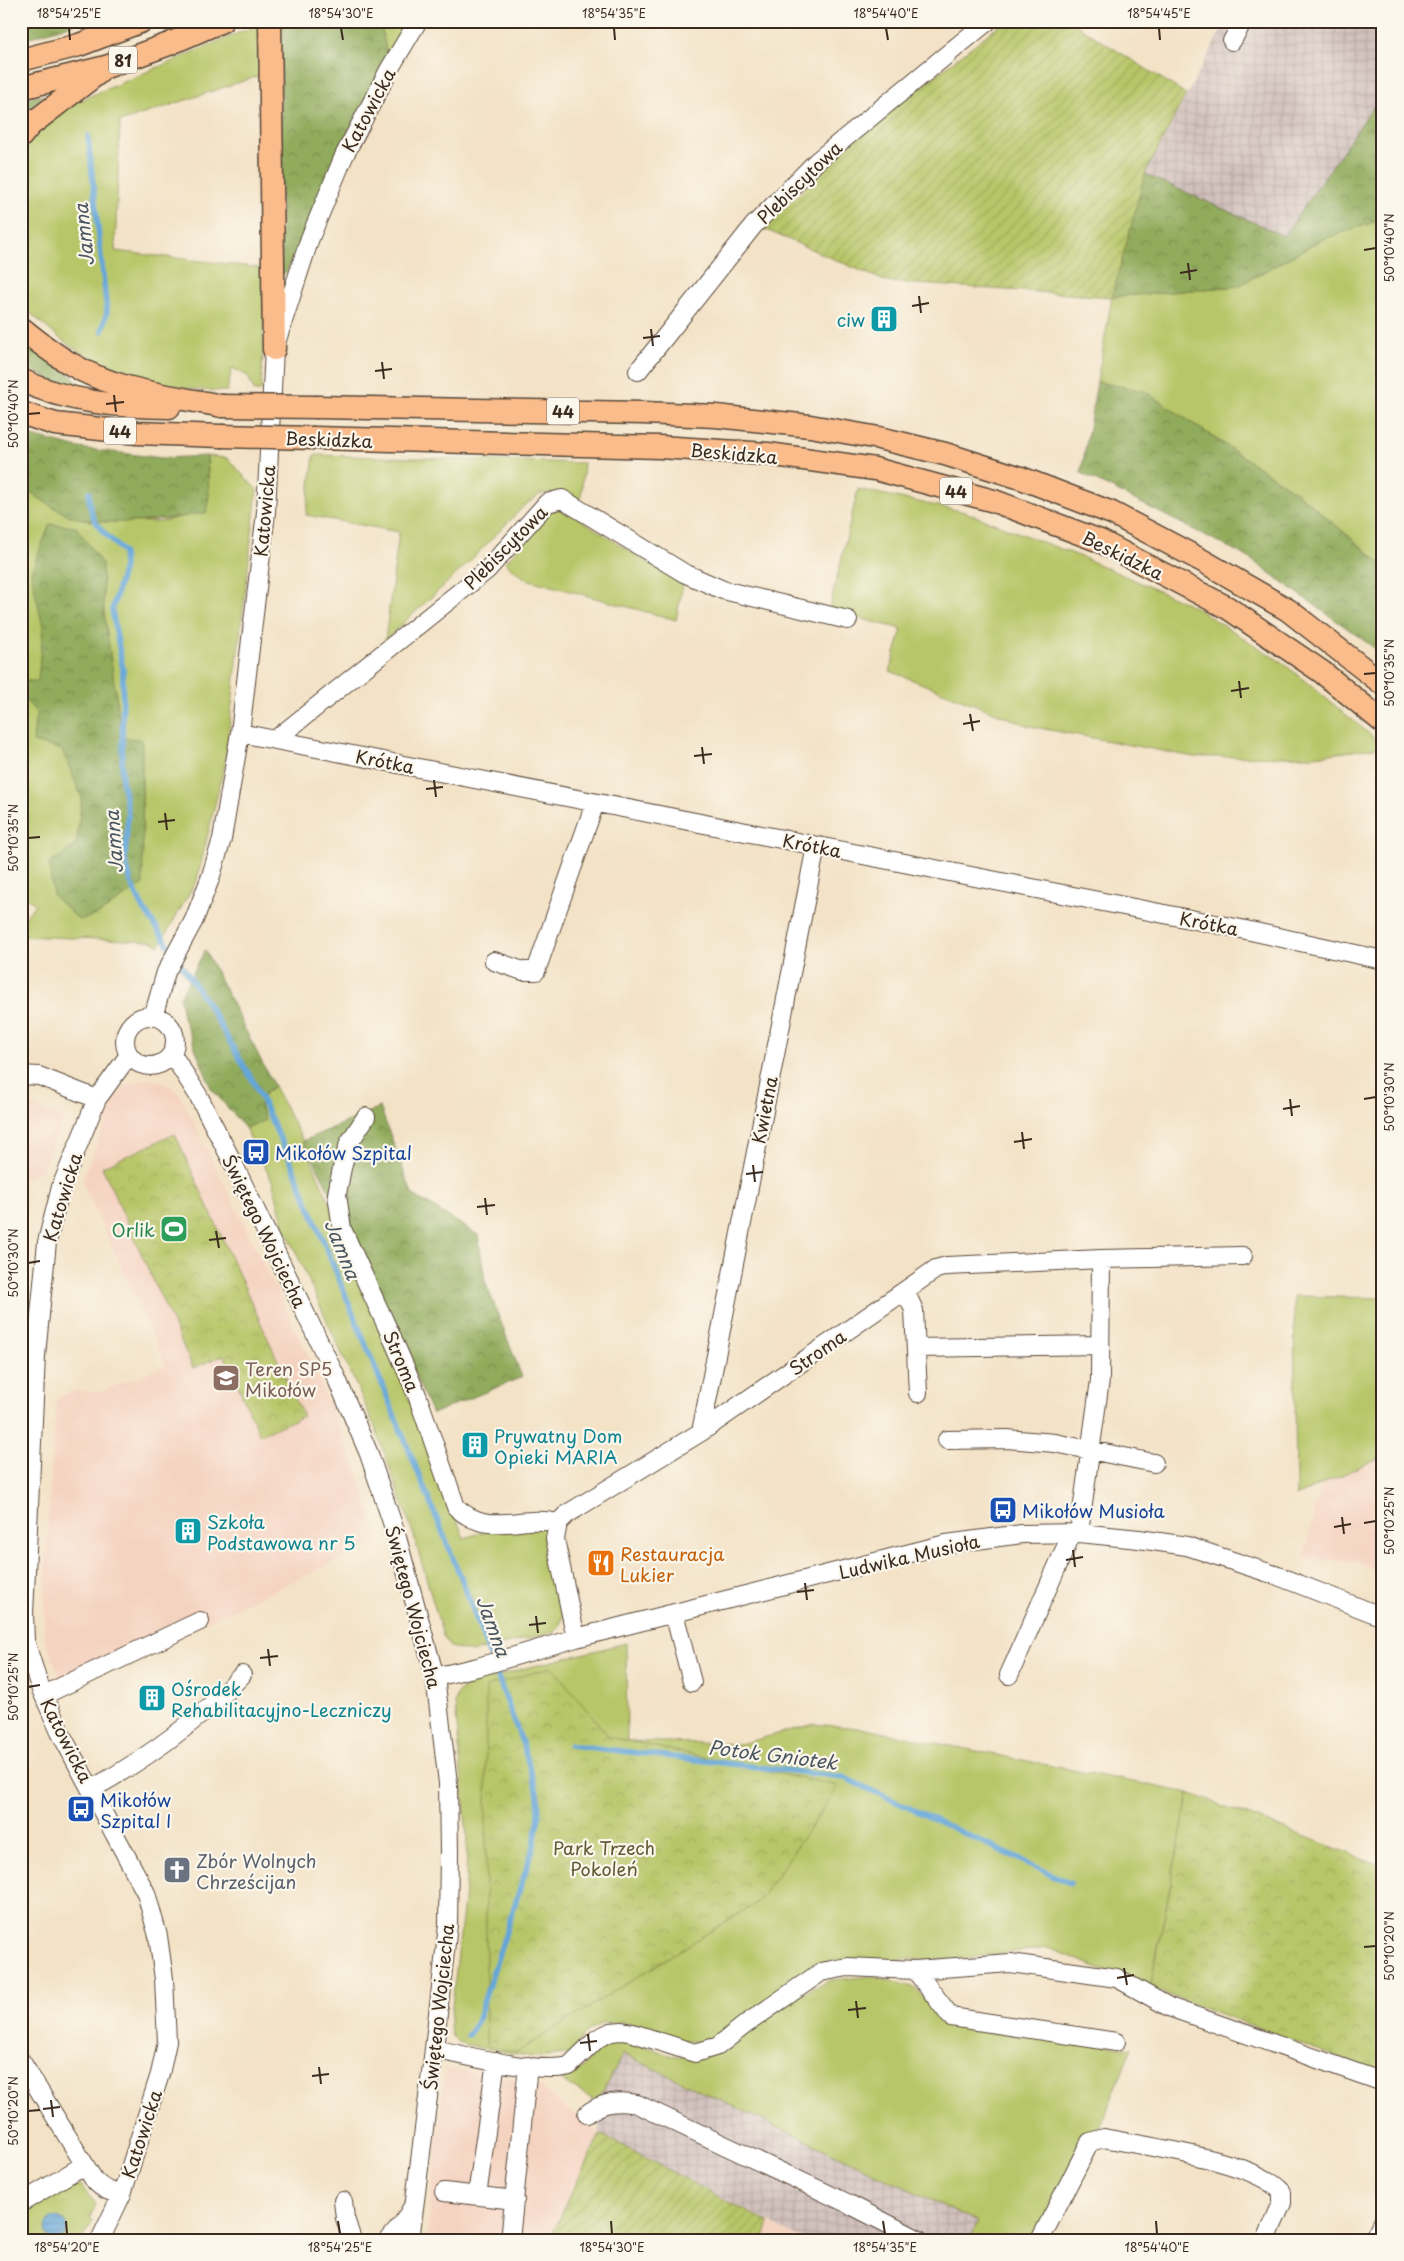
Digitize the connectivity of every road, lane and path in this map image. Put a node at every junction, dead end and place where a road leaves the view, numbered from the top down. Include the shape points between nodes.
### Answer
1 (110, 21) edge
2 (142, 21) edge
3 (222, 21) edge
4 (270, 21) edge
5 (418, 21) edge
6 (988, 21) edge
7 (1243, 21) edge
8 (1232, 41) dead end
9 (79, 45) junction
10 (21, 60) edge
11 (106, 67) junction
12 (21, 88) edge
13 (21, 136) edge
14 (21, 328) edge
15 (274, 348) junction
16 (638, 371) dead end
17 (21, 380) edge
18 (222, 406) junction
19 (21, 412) edge
20 (848, 620) dead end
21 (1383, 684) edge
22 (1383, 722) edge
23 (240, 733) junction
24 (276, 739) junction
25 (595, 802) junction
26 (816, 846) junction
27 (1383, 960) edge
28 (494, 961) dead end
29 (153, 1017) junction
30 (172, 1054) junction
31 (129, 1055) junction
32 (21, 1076) edge
33 (97, 1099) junction
34 (366, 1117) dead end
35 (1243, 1256) dead end
36 (1101, 1259) junction
37 (905, 1292) junction
38 (1100, 1346) junction
39 (916, 1348) junction
40 (918, 1394) dead end
41 (701, 1432) junction
42 (947, 1440) dead end
43 (1091, 1450) junction
44 (1154, 1463) dead end
45 (558, 1524) junction
46 (1076, 1533) junction
47 (24, 1569) edge
48 (23, 1593) edge
49 (674, 1613) junction
50 (1381, 1613) edge
51 (200, 1621) dead end
52 (23, 1638) edge
53 (576, 1638) junction
54 (242, 1675) dead end
55 (1009, 1675) dead end
56 (435, 1677) junction
57 (692, 1682) dead end
58 (44, 1695) junction
59 (92, 1789) junction
60 (915, 1970) junction
61 (1116, 2042) dead end
62 (434, 2050) junction
63 (21, 2060) edge
64 (496, 2061) junction
65 (528, 2066) junction
66 (1383, 2082) edge
67 (586, 2114) dead end
68 (84, 2165) junction
69 (444, 2192) dead end
70 (122, 2194) junction
71 (477, 2196) junction
72 (515, 2200) junction
73 (343, 2201) dead end
74 (21, 2203) edge
75 (414, 2206) junction
76 (1383, 2220) edge
77 (100, 2240) edge
78 (352, 2240) edge
79 (389, 2240) edge
80 (410, 2240) edge
81 (510, 2240) edge
82 (919, 2240) edge
83 (1040, 2240) edge
84 (1266, 2240) edge
85 (1373, 2240) edge

1 - 9 main road
2 - 9 main road, 81
3 - 11 main road, 81
4 - 15 main road
5 - 15 street, Katowicka via 344,156 310,238
6 - 16 street, Plebiscytowa via 817,161 754,225
7 - 8 street
9 - 10 main road, 81
11 - 12 main road, 81
11 - 13 main road via 30,125
14 - 18 main road via 72,365 107,380 144,391
15 - 23 street, Katowicka via 266,512
17 - 18 main road, 44 via 69,397 109,405
18 - 21 main road, Beskidzka / 44, bridge via 716,416 810,426 879,438 1021,478 1120,518 1288,610
19 - 22 main road, Beskidzka / 44, bridge via 64,425 137,433 660,447 768,454 875,469 994,501 1100,541 1228,608 1322,672
20 - 24 street, Plebiscytowa via 723,590 684,573 562,499 547,503 487,570
23 - 24 street, Krótka
23 - 29 street, Katowicka via 222,839 210,880 194,920 166,972
24 - 25 street, Krótka
25 - 26 street, Krótka
25 - 28 street via 536,972
26 - 27 street, Krótka
26 - 41 street, Kwietna
29 - 30 street via 165,1021 173,1030 176,1041
29 - 31 street via 142,1017 129,1029 126,1045
30 - 31 street via 154,1066 137,1063
30 - 56 street, Świętego Wojciecha via 198,1095 231,1160 336,1377 369,1454 396,1534
31 - 33 street, Katowicka
32 - 33 street via 39,1076
33 - 47 street, Katowicka via 61,1187 47,1242 36,1356
34 - 45 street, Stroma via 349,1142 342,1168 337,1194 342,1229 406,1368 456,1507 467,1517 495,1525 543,1520
35 - 36 street, Stroma
36 - 37 street, Stroma via 947,1266 936,1269
36 - 38 street
37 - 39 street via 914,1310
37 - 41 street, Stroma
38 - 39 street
38 - 43 street via 1100,1380
39 - 40 street
41 - 45 street, Stroma via 567,1514
42 - 43 street via 1007,1439
43 - 44 street
43 - 46 street
45 - 53 street via 555,1538
46 - 49 street, Ludwika Musioła via 1022,1534 946,1544
46 - 50 street, Ludwika Musioła via 1187,1546
46 - 55 street
47 - 48 street, Katowicka
48 - 52 street, Katowicka
49 - 53 street, Ludwika Musioła
49 - 57 street
51 - 58 street
52 - 58 street, Katowicka
53 - 56 street, Ludwika Musioła via 478,1668
54 - 59 street via 182,1731 131,1767
56 - 62 street, Świętego Wojciecha via 448,1783 449,1853 448,1925
58 - 59 street, Katowicka via 60,1732
59 - 70 street, Katowicka via 146,1893 158,1936 164,1979 167,2042 151,2106
60 - 61 street via 951,2017
60 - 65 street via 848,1967 821,1972 718,2046 695,2053 622,2031 604,2034 569,2066
60 - 66 street via 1010,1963 1117,1978 1169,2007
62 - 64 street
62 - 75 street, Świętego Wojciecha
63 - 68 street
64 - 65 street
64 - 71 street
65 - 72 street
67 - 82 street via 619,2100 637,2104
68 - 70 street via 100,2187
68 - 74 street
69 - 71 street
70 - 77 street, Katowicka
71 - 72 street
72 - 81 street
73 - 78 street
75 - 79 street, Świętego Wojciecha
75 - 80 street, Świętego Wojciecha
76 - 85 street
83 - 84 street via 1090,2142 1104,2138 1208,2158 1273,2182 1282,2192 1282,2203

